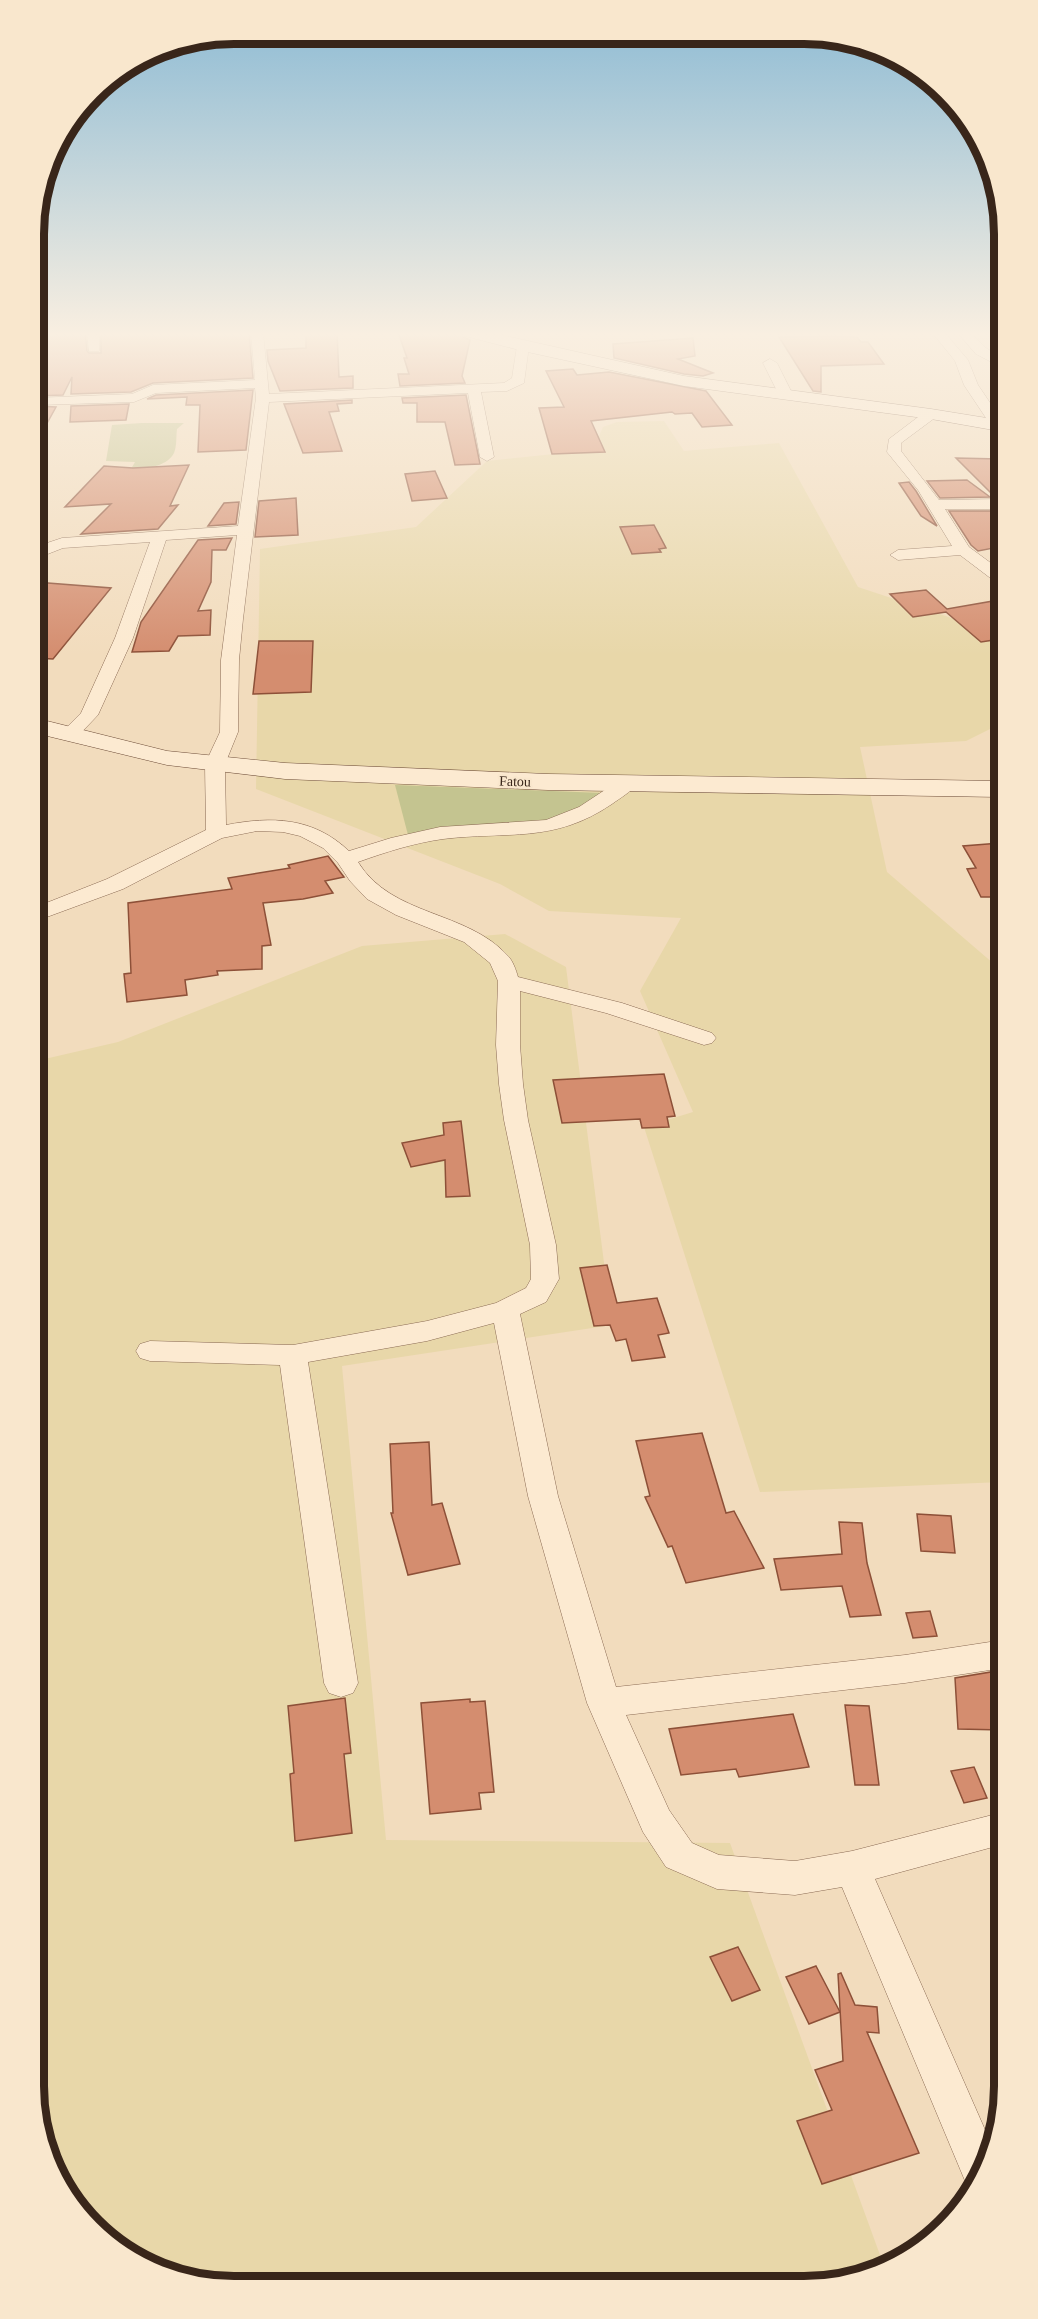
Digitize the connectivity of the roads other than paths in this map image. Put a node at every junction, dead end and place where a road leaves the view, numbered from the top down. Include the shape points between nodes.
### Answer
1 (257, 440) edge
2 (484, 440) edge
3 (896, 440) edge
4 (487, 458) dead end
5 (994, 504) edge
6 (935, 506) junction
7 (247, 530) junction
8 (160, 535) junction
9 (44, 549) edge
10 (963, 550) junction
11 (898, 555) dead end
12 (994, 572) edge
13 (44, 727) edge
14 (69, 734) junction
15 (215, 764) junction
16 (627, 784) junction
17 (994, 789) edge
18 (216, 833) junction
19 (346, 859) junction
20 (44, 912) edge
21 (509, 981) junction
22 (704, 1038) dead end
23 (505, 1310) junction
24 (150, 1351) dead end
25 (293, 1354) junction
26 (994, 1655) edge
27 (341, 1683) dead end
28 (604, 1702) junction
29 (994, 1831) edge
30 (852, 1868) junction
31 (978, 2162) edge

1 - 7 street
2 - 4 street
3 - 6 street via 894,452
5 - 6 street
6 - 10 street
7 - 8 street
7 - 15 street via 230,660 228,732
8 - 9 street via 51,545
8 - 14 street via 124,638 88,715
10 - 11 street
10 - 12 street
13 - 14 street, Fatou
14 - 15 street, Fatou via 167,758
15 - 16 street, Fatou via 381,776
15 - 18 street
16 - 17 street, Fatou
16 - 19 street via 587,811 558,824 441,834
18 - 19 street via 247,826 283,826 321,837
18 - 20 street via 115,884
19 - 21 street via 357,878 375,894 472,937 500,960
21 - 22 street via 614,1008
21 - 23 street via 508,1045 516,1120 543,1245 545,1279 536,1295
23 - 25 street via 427,1331
23 - 28 street via 543,1496
24 - 25 street
25 - 27 street
26 - 28 street
28 - 30 street via 656,1821 679,1855 717,1872 795,1878
29 - 30 street
30 - 31 street

